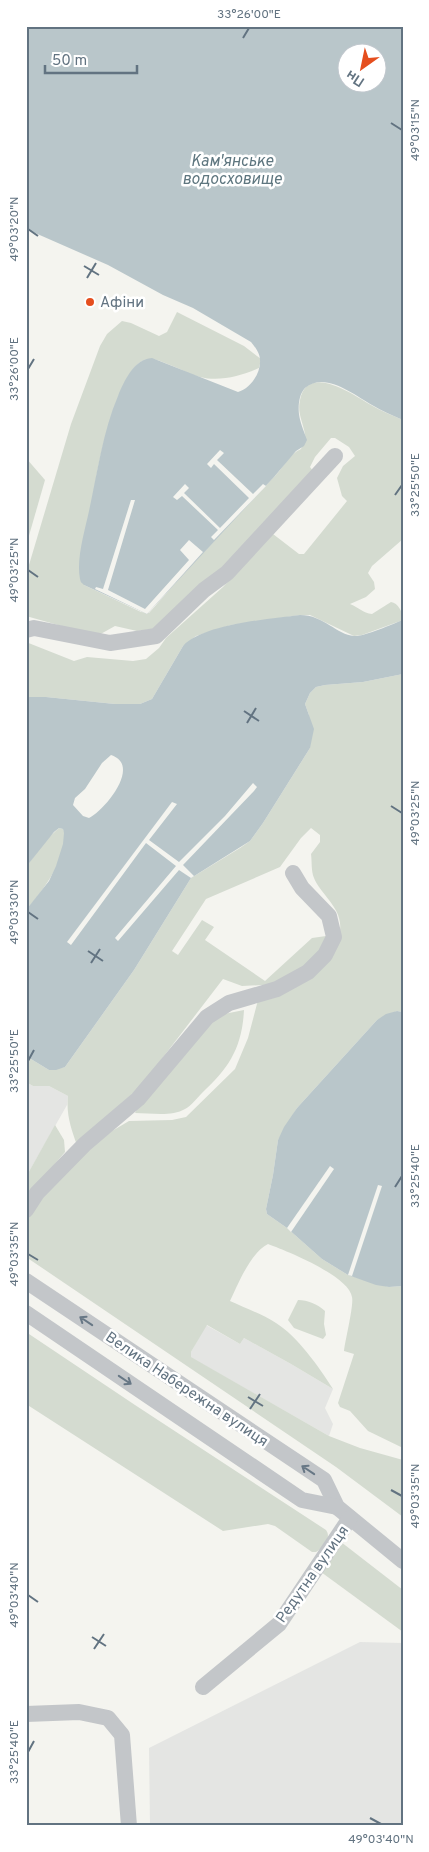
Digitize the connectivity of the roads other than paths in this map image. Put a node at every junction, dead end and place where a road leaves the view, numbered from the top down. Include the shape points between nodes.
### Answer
1 (335, 456) dead end
2 (26, 630) edge
3 (293, 873) dead end
4 (26, 1210) edge
5 (26, 1281) edge
6 (26, 1313) edge
7 (336, 1507) junction
8 (350, 1518) junction
9 (403, 1561) edge
10 (203, 1687) dead end
11 (26, 1714) edge
12 (129, 1826) edge

1 - 2 street via 227,573 204,590 156,636 110,643 34,628
3 - 4 street via 302,888 329,916 334,938 325,955 308,972 277,988 229,1003 207,1017 138,1099 85,1144
7 -> 5 street, Велика Набережна вулиця via 324,1480
6 -> 7 street, Велика Набережна вулиця via 302,1500
7 - 8 street, Велика Набережна вулиця
8 - 9 street, Велика Набережна вулиця
8 - 10 street, Редутна вулиця via 279,1624
11 - 12 street via 80,1712 108,1718 122,1735

